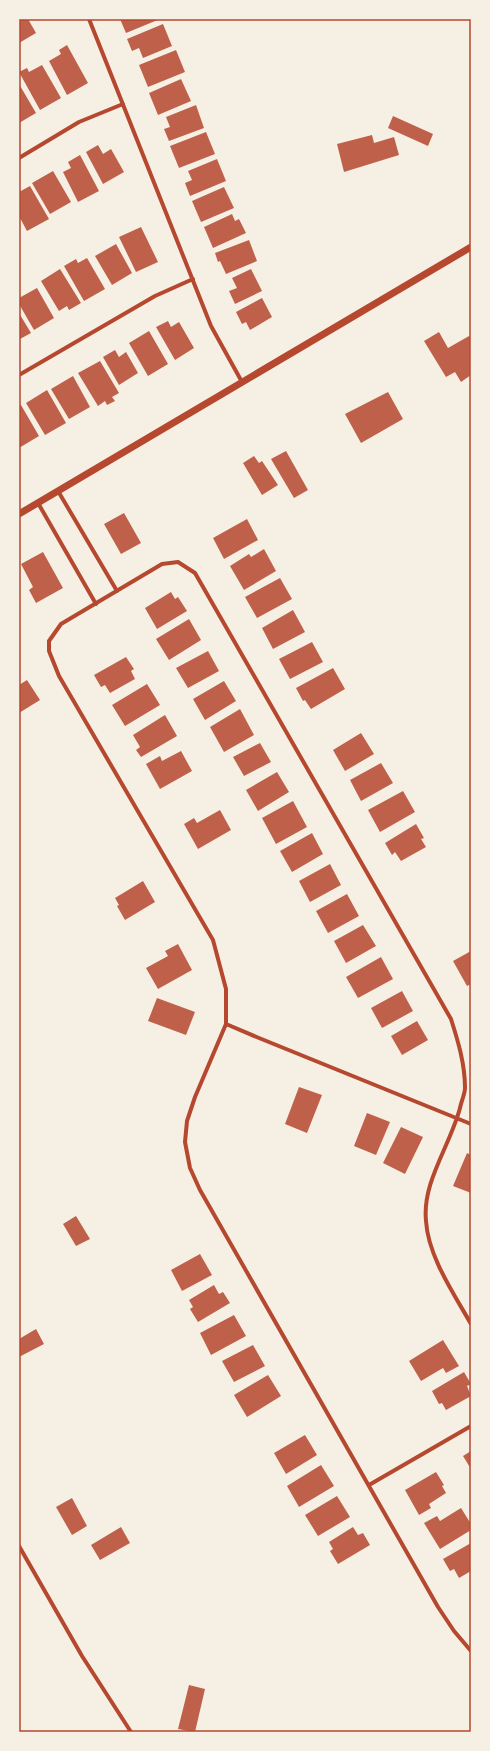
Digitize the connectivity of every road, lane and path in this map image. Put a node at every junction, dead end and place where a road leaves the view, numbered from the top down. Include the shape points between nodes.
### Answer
1 (89, 19) edge
2 (123, 104) junction
3 (19, 158) edge
4 (471, 247) edge
5 (193, 279) junction
6 (19, 375) edge
7 (242, 382) junction
8 (58, 491) junction
9 (38, 503) junction
10 (19, 514) edge
11 (117, 591) junction
12 (96, 604) junction
13 (226, 1024) junction
14 (457, 1118) junction
15 (471, 1124) edge
16 (471, 1324) edge
17 (471, 1426) edge
18 (369, 1485) junction
19 (19, 1546) edge
20 (471, 1650) edge
21 (131, 1732) edge

1 - 2 street
2 - 3 street via 79,122
2 - 5 street
4 - 7 street
5 - 6 street via 155,296
5 - 7 street via 211,326
7 - 8 street
8 - 9 street
8 - 11 street
9 - 10 street
9 - 12 street
11 - 12 street
11 - 14 street via 162,564 178,562 195,573 451,1019 461,1049 465,1089
12 - 13 street via 61,624 49,641 49,651 59,676 213,940 226,989
13 - 14 street
13 - 18 street via 187,1122 184,1142 190,1168 204,1197
14 - 15 street
14 - 16 street via 426,1195 426,1222 438,1263
17 - 18 street
18 - 20 street via 438,1607
19 - 21 street via 82,1656

